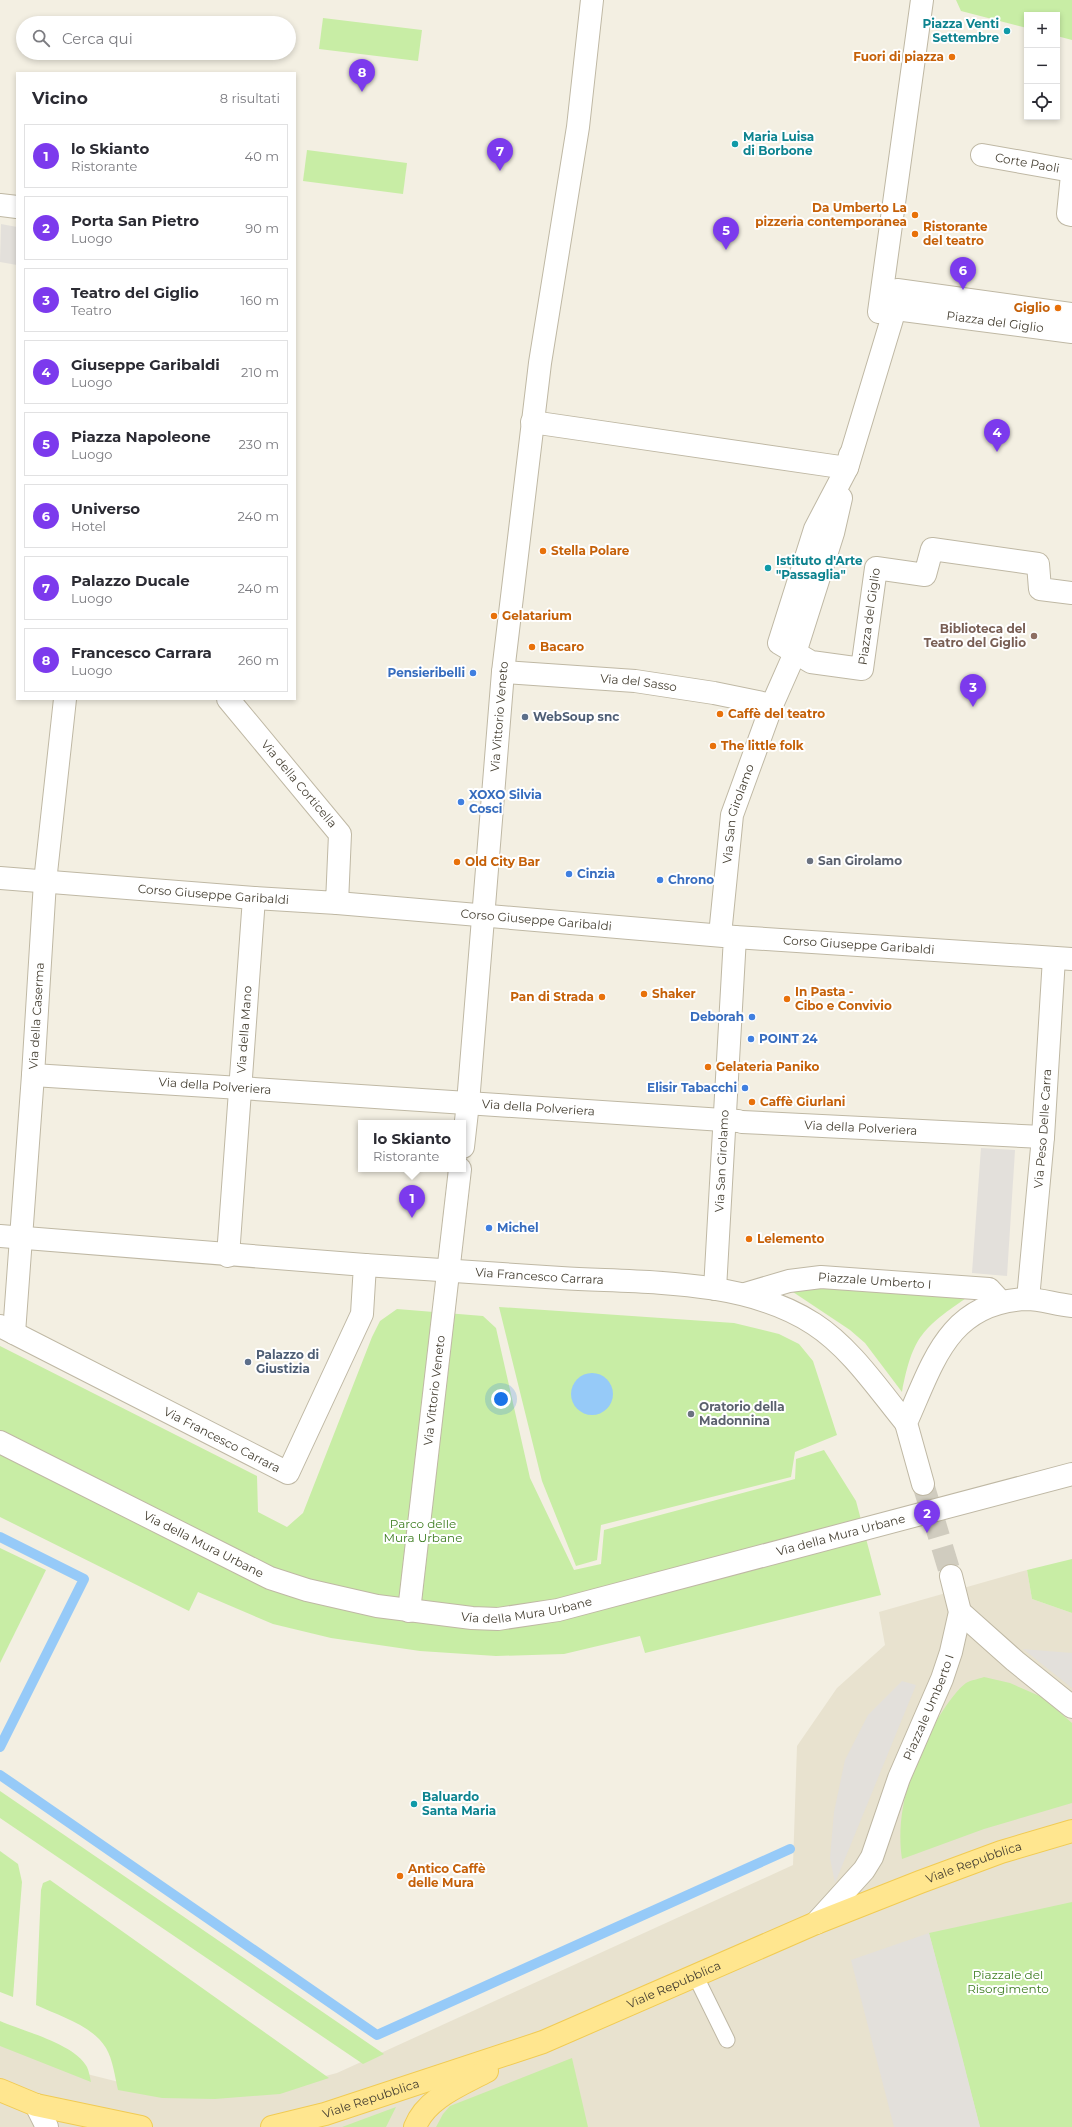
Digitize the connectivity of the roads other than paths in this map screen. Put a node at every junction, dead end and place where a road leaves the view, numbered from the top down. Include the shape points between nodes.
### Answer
1 (592, 0) edge
2 (922, 0) edge
3 (982, 155) dead end
4 (1072, 171) edge
5 (1072, 175) edge
6 (0, 205) edge
7 (16, 207) edge
8 (1072, 215) edge
9 (887, 308) junction
10 (1072, 314) edge
11 (1072, 332) edge
12 (532, 422) junction
13 (847, 468) junction
14 (1072, 594) edge
15 (794, 653) junction
16 (503, 672) junction
17 (65, 700) edge
18 (229, 700) edge
19 (772, 706) junction
20 (0, 878) edge
21 (45, 882) junction
22 (254, 898) junction
23 (337, 903) junction
24 (483, 916) junction
25 (727, 936) junction
26 (1063, 958) edge
27 (33, 1074) junction
28 (240, 1088) junction
29 (468, 1103) junction
30 (466, 1121) edge
31 (733, 1121) junction
32 (1043, 1137) junction
33 (460, 1172) edge
34 (0, 1236) edge
35 (22, 1238) junction
36 (228, 1256) junction
37 (365, 1265) junction
38 (448, 1271) junction
39 (715, 1288) junction
40 (745, 1294) junction
41 (1028, 1299) junction
42 (1001, 1302) junction
43 (1072, 1306) edge
44 (7, 1330) edge
45 (906, 1423) junction
46 (0, 1442) edge
47 (1072, 1474) edge
48 (923, 1484) tunnel mouth
49 (951, 1576) tunnel mouth
50 (409, 1611) junction
51 (960, 1612) junction
52 (1072, 1707) edge
53 (1072, 1831) edge
54 (816, 1923) junction
55 (695, 1975) junction
56 (726, 2040) dead end
57 (542, 2042) junction
58 (0, 2090) edge
59 (36, 2105) junction
60 (48, 2127) edge
61 (61, 2127) edge
62 (141, 2127) edge
63 (272, 2127) edge
64 (415, 2127) edge

1 - 12 street, Via Vittorio Veneto via 578,127
2 - 9 street
3 - 4 street, Corte Paoli
5 - 8 street, Corte Paoli via 1068,214
6 - 7 street
9 - 10 street, Piazza del Giglio via 897,290
9 - 11 street, Piazza del Giglio
9 - 13 street, Piazza del Giglio
12 - 13 street
12 - 16 street, Via Vittorio Veneto
13 - 15 street, Piazza del Giglio via 815,529 779,643
14 - 15 street, Piazza del Giglio via 1040,589 1038,564 932,549 925,575 876,568 862,669 811,662
15 - 19 street, Via San Girolamo
16 - 19 street, Via del Sasso via 635,680
16 - 24 street, Via Vittorio Veneto
17 - 21 street, Via della Caserma
18 - 23 street, Via della Corticella via 340,834
19 - 25 street, Via San Girolamo via 732,815
20 - 21 street, Corso Giuseppe Garibaldi
21 - 22 street, Corso Giuseppe Garibaldi
21 - 27 street, Via della Caserma
22 - 23 street, Corso Giuseppe Garibaldi
22 - 28 street, Via della Mano
23 - 24 street, Corso Giuseppe Garibaldi
24 - 25 street, Corso Giuseppe Garibaldi
24 - 29 street, Via Vittorio Veneto
25 - 26 street, Corso Giuseppe Garibaldi
25 - 31 street, Via San Girolamo
26 - 32 street, Via Peso Delle Carra
27 - 28 street, Via della Polveriera
27 - 35 street, Via della Caserma
28 - 29 street, Via della Polveriera
28 - 36 street, Via della Mano
29 - 30 street, Via Vittorio Veneto
29 - 31 street, Via della Polveriera
31 - 32 street, Via della Polveriera
31 - 39 street, Via San Girolamo
32 - 41 street, Via Peso Delle Carra
33 - 38 street, Via Vittorio Veneto
34 - 35 street, Via Francesco Carrara
35 - 36 street, Via Francesco Carrara
35 - 44 street, Via della Caserma
36 - 37 street, Via Francesco Carrara
37 - 38 street, Via Francesco Carrara
37 - 44 street, Via Francesco Carrara via 362,1314 288,1473
38 - 39 street, Via Francesco Carrara
38 - 50 street, Via Vittorio Veneto
39 - 40 street, Piazzale Umberto I
40 - 42 street, Piazzale Umberto I via 789,1281 821,1277 989,1289
40 - 45 street, Piazzale Umberto I via 794,1312 836,1341
41 - 42 street
41 - 43 street
42 - 45 street via 978,1310 959,1325 946,1340
45 - 48 street, Piazzale Umberto I
46 - 50 street, Via della Mura Urbane via 270,1578 339,1599
47 - 50 street, Via della Mura Urbane via 558,1610 498,1619
49 - 51 street
51 - 52 street
51 - 54 street, Piazzale Umberto I via 942,1679 911,1746 872,1858
53 - 54 main road, Viale Repubblica via 994,1855
54 - 55 main road, Viale Repubblica
55 - 56 lane
55 - 57 main road, Viale Repubblica
57 - 63 main road, Viale Repubblica via 325,2114
57 - 64 main road via 436,2100 422,2114
58 - 59 main road
59 - 60 street
59 - 61 main road
59 - 62 main road

